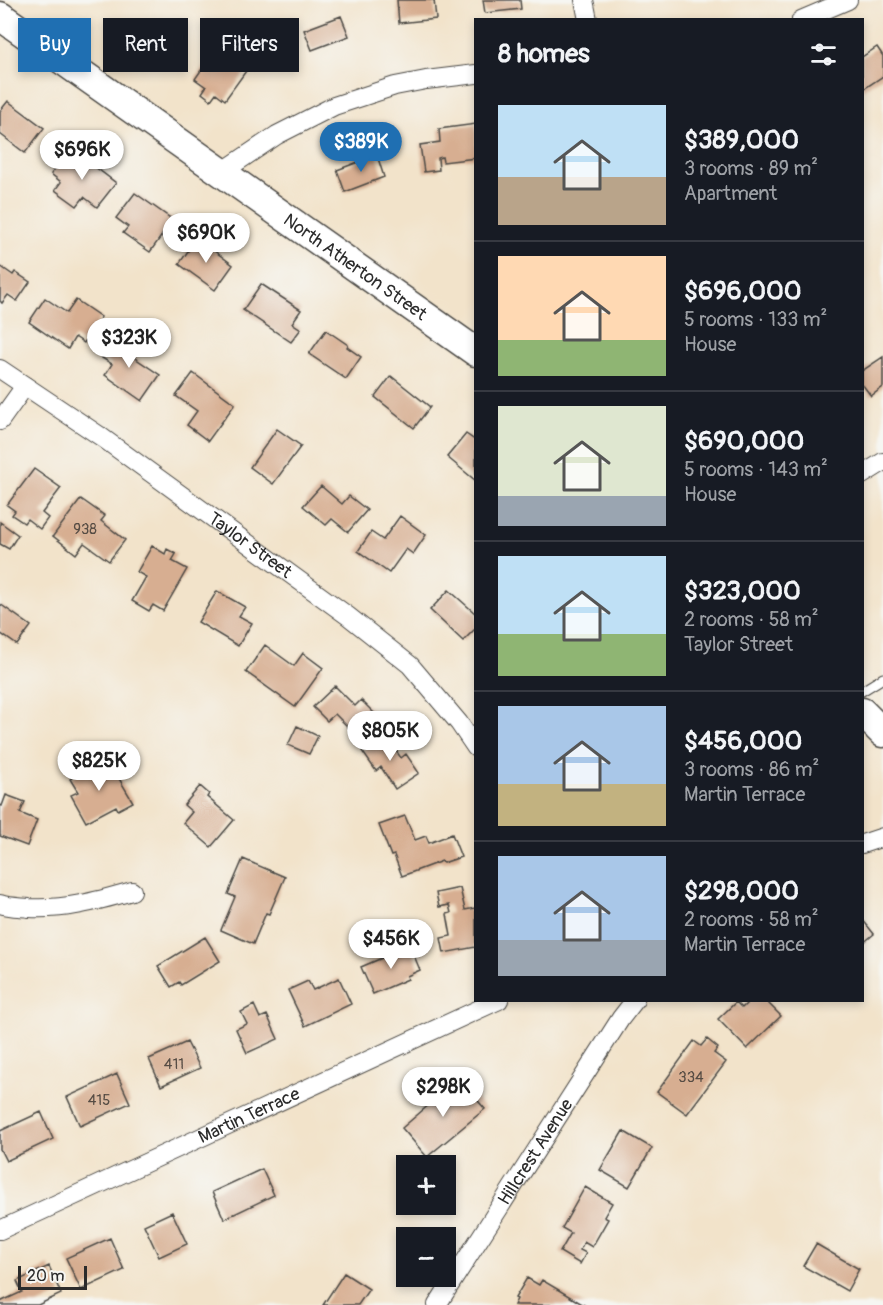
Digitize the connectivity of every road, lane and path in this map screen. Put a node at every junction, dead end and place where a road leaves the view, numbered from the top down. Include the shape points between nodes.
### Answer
1 (584, 0) edge
2 (848, 0) edge
3 (0, 16) edge
4 (588, 18) edge
5 (806, 18) edge
6 (474, 74) edge
7 (222, 172) junction
8 (474, 351) edge
9 (0, 369) edge
10 (24, 386) junction
11 (0, 421) edge
12 (883, 462) edge
13 (864, 475) edge
14 (883, 678) edge
15 (864, 690) edge
16 (864, 714) edge
17 (883, 733) edge
18 (474, 745) edge
19 (883, 837) edge
20 (864, 843) edge
21 (132, 891) dead end
22 (0, 904) edge
23 (495, 1002) edge
24 (633, 1002) edge
25 (0, 1230) edge
26 (437, 1305) edge

1 - 4 street
2 - 5 street
3 - 7 main road, North Atherton Street
6 - 7 street via 395,86 334,106 277,135
7 - 8 main road, North Atherton Street
9 - 10 street, Taylor Street
10 - 11 street
10 - 18 street, Taylor Street via 100,436 410,665
12 - 13 street
14 - 15 lane
16 - 17 main road
19 - 20 street
21 - 22 street via 83,905 49,909
23 - 25 street, Martin Terrace
24 - 26 street, Hillcrest Avenue

